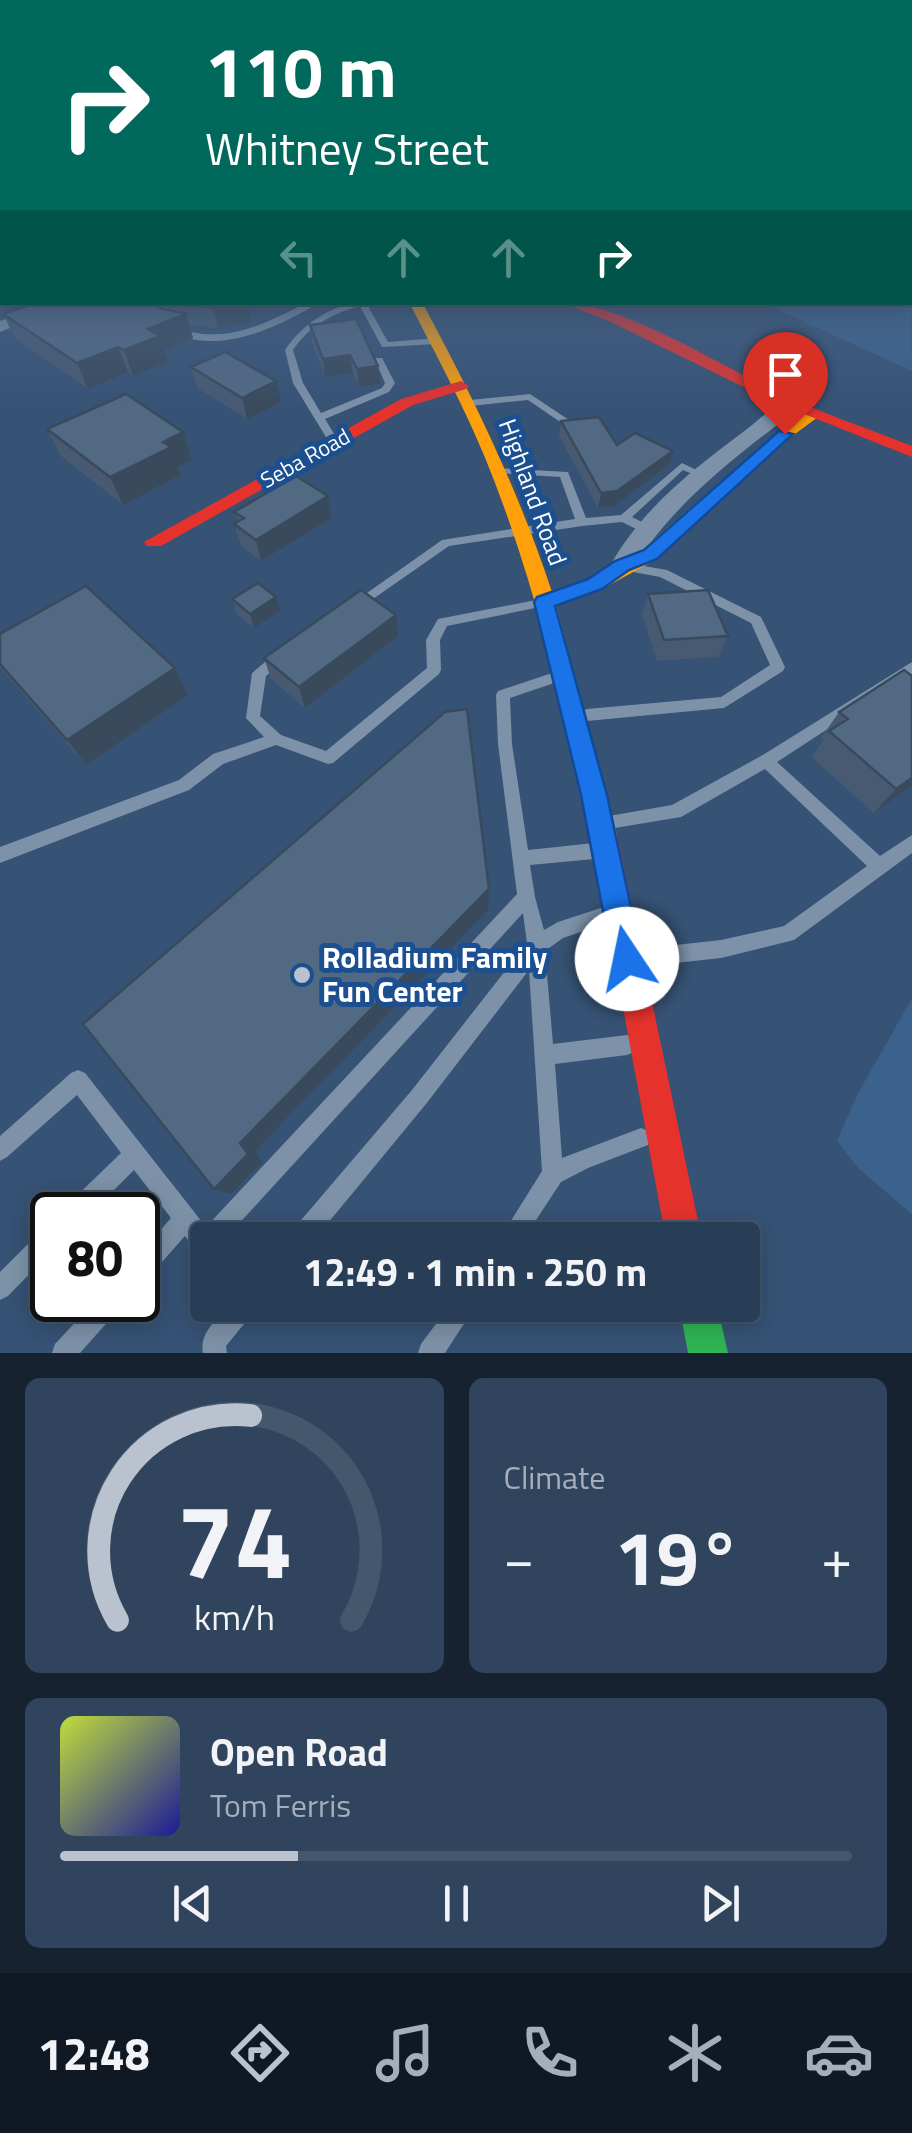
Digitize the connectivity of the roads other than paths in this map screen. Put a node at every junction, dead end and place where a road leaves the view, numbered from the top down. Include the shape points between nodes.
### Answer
1 (60, 305) edge
2 (311, 305) edge
3 (352, 305) edge
4 (365, 305) edge
5 (417, 305) edge
6 (574, 305) edge
7 (0, 327) edge
8 (170, 328) edge
9 (438, 341) junction
10 (379, 360) edge
11 (466, 395) junction
12 (390, 400) junction
13 (792, 404) junction
14 (814, 414) junction
15 (320, 418) junction
16 (572, 426) edge
17 (334, 442) junction
18 (760, 442) junction
19 (912, 452) edge
20 (497, 470) junction
21 (705, 474) junction
22 (731, 483) junction
23 (624, 518) junction
24 (582, 522) junction
25 (646, 529) junction
26 (521, 534) junction
27 (154, 542) dead end
28 (446, 543) joint
29 (622, 566) junction
30 (544, 602) junction
31 (337, 618) edge
32 (290, 651) edge
33 (912, 667) edge
34 (564, 674) junction
35 (574, 716) junction
36 (276, 739) junction
37 (766, 761) junction
38 (600, 822) junction
39 (912, 843) edge
40 (605, 850) junction
41 (0, 855) edge
42 (520, 858) junction
43 (878, 865) junction
44 (526, 897) junction
45 (618, 912) junction
46 (536, 948) junction
47 (627, 959) junction
48 (644, 1042) junction
49 (544, 1056) junction
50 (660, 1131) junction
51 (0, 1150) edge
52 (134, 1154) junction
53 (553, 1174) junction
54 (96, 1192) edge
55 (185, 1220) junction
56 (226, 1222) edge
57 (314, 1222) edge
58 (522, 1222) edge
59 (680, 1222) edge
60 (190, 1226) edge
61 (160, 1248) edge
62 (30, 1258) edge
63 (0, 1288) edge
64 (92, 1322) edge
65 (230, 1322) edge
66 (452, 1322) edge
67 (699, 1322) edge
68 (701, 1352) edge
69 (64, 1353) edge
70 (215, 1353) edge
71 (430, 1353) edge

1 - 7 street
2 - 8 lane via 228,338
3 - 15 lane via 299,332 289,350 298,384
4 - 9 lane via 386,345
5 - 9 main road, Highland Road
6 - 13 main road via 638,328
9 - 11 main road, Highland Road
10 - 12 lane
11 - 12 main road, Seba Road
11 - 16 lane via 530,397
11 - 20 main road, Highland Road
12 - 15 lane
12 - 17 main road, Seba Road
13 - 14 main road
13 - 18 street
14 - 18 main road
14 - 19 main road
15 - 17 lane
17 - 27 main road, Seba Road
18 - 21 street
18 - 22 main road
20 - 24 lane via 564,474
20 - 26 main road, Highland Road
21 - 22 street
21 - 23 lane via 682,466
21 - 25 street
22 - 29 main road via 650,554
23 - 24 lane
23 - 25 lane
24 - 26 lane
25 - 29 street via 630,544
26 - 28 lane
26 - 30 main road, Highland Road
28 - 31 lane
29 - 30 main road via 595,584
29 - 35 lane via 663,574 756,620 778,667 724,702
30 - 34 main road, Highland Road
30 - 36 lane via 444,622 433,640 434,670 328,758
32 - 36 lane via 259,672 253,718
33 - 37 lane
34 - 35 main road, Highland Road
34 - 42 lane via 503,694
35 - 38 main road, Highland Road
36 - 41 lane via 218,759 184,785
37 - 38 lane via 675,812
37 - 43 lane
38 - 40 main road, Highland Road
39 - 43 lane
40 - 42 lane
40 - 45 main road, Highland Road
42 - 44 lane
43 - 47 lane via 788,934 721,950
44 - 46 lane
44 - 56 lane
45 - 46 lane via 558,931
45 - 47 main road, Highland Road
46 - 49 lane
46 - 57 lane
47 - 48 main road, Highland Road
48 - 49 lane
48 - 50 main road, Highland Road
49 - 53 lane
50 - 53 lane
50 - 59 main road, Highland Road
51 - 52 lane via 78,1080
52 - 54 lane
52 - 55 lane
53 - 58 lane
55 - 60 lane
55 - 61 lane
62 - 63 lane
64 - 69 lane
65 - 70 lane via 213,1342
66 - 71 lane
67 - 68 main road

